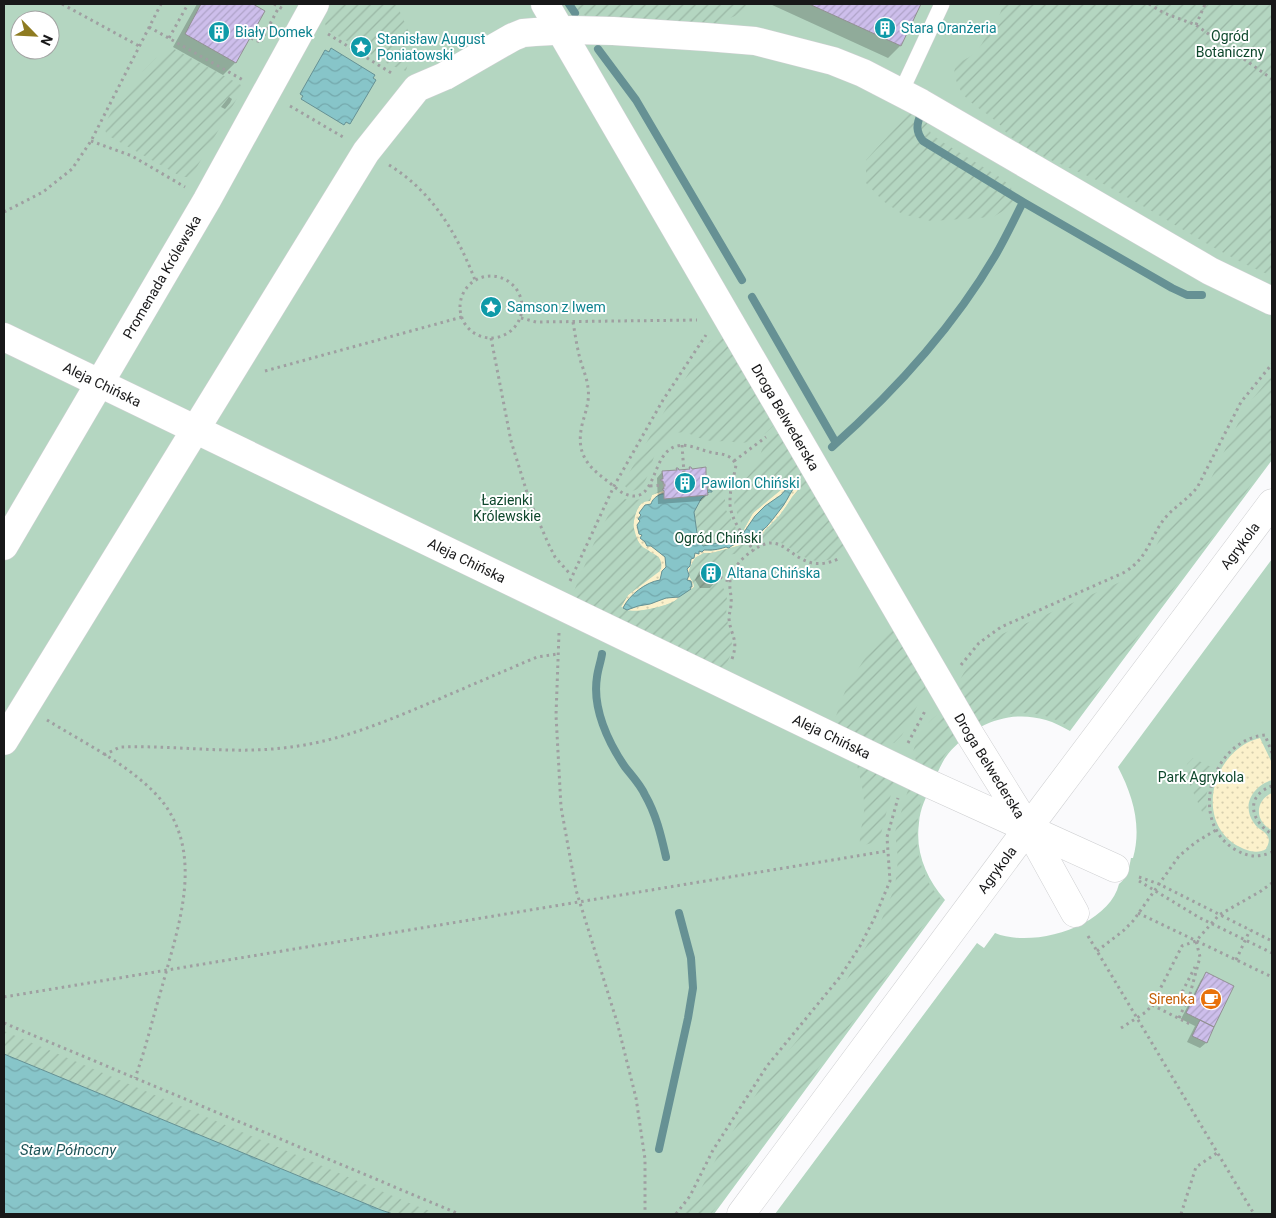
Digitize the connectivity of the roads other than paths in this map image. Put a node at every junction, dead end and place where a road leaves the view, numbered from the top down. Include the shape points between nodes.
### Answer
1 (545, 4) edge
2 (942, 4) edge
3 (310, 13) edge
4 (560, 31) junction
5 (901, 92) junction
6 (1272, 302) edge
7 (4, 337) edge
8 (99, 383) junction
9 (195, 429) junction
10 (1272, 504) edge
11 (4, 546) edge
12 (4, 741) edge
13 (1028, 828) junction
14 (1128, 874) road end
15 (1080, 922) road end
16 (741, 1214) edge

1 - 4 street, Droga Belwederska
2 - 5 lane
3 - 8 street, Promenada Królewska via 207,200
4 - 5 street via 613,31 755,42 833,61
4 - 9 street via 518,35 417,88 366,152
4 - 13 street, Droga Belwederska via 721,317 788,423
5 - 6 street via 1210,271
7 - 8 street, Aleja Chińska
8 - 9 street, Aleja Chińska
8 - 11 street, Promenada Królewska
9 - 12 street
9 - 13 street, Aleja Chińska via 930,784
10 - 13 street, Agrykola
13 - 14 street, Aleja Chińska
13 - 15 street, Droga Belwederska
13 - 16 street, Agrykola

